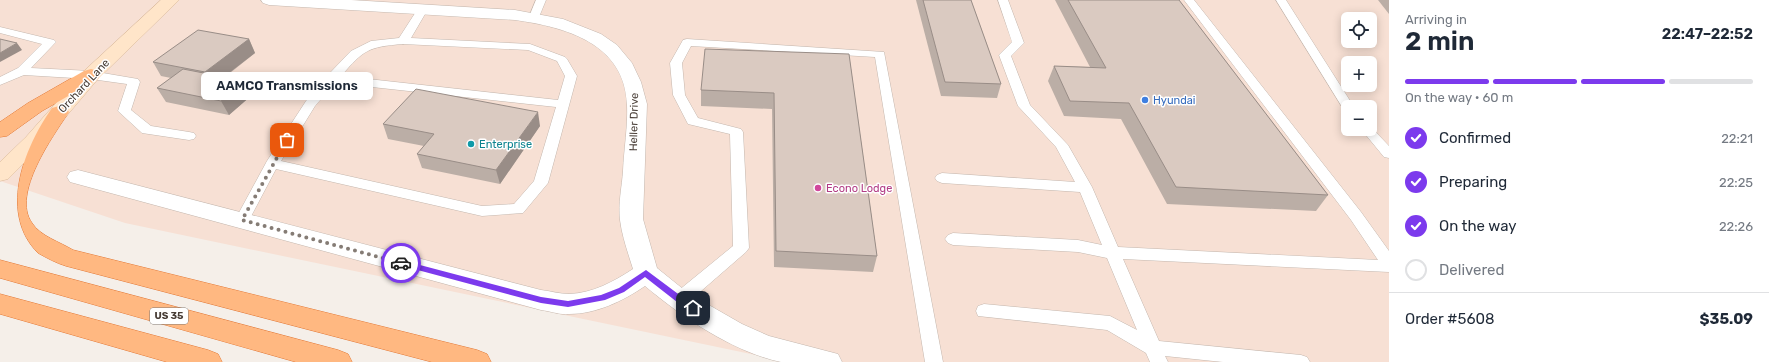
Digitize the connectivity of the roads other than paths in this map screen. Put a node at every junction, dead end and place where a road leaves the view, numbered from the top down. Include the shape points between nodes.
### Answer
1 (171, 0) edge
2 (269, 0) edge
3 (1003, 0) edge
4 (1189, 0) edge
5 (1281, 0) edge
6 (538, 8) edge
7 (423, 9) junction
8 (0, 30) edge
9 (403, 41) junction
10 (22, 70) junction
11 (91, 75) junction
12 (332, 79) junction
13 (0, 81) edge
14 (1344, 100) edge
15 (563, 104) junction
16 (59, 112) junction
17 (0, 132) edge
18 (189, 136) dead end
19 (1373, 136) edge
20 (1389, 154) edge
21 (272, 164) junction
22 (0, 174) edge
23 (78, 177) dead end
24 (942, 178) dead end
25 (1085, 187) junction
26 (242, 220) junction
27 (953, 240) dead end
28 (1113, 253) junction
29 (1389, 264) edge
30 (0, 269) edge
31 (646, 273) junction
32 (679, 300) junction
33 (0, 304) edge
34 (984, 312) dead end
35 (1156, 355) edge
36 (208, 362) edge
37 (338, 362) edge
38 (477, 362) edge
39 (828, 362) edge
40 (934, 362) edge
41 (1301, 362) edge

1 - 11 main road, Orchard Lane
2 - 7 street, Heller Drive
3 - 25 lane via 1018,43 1005,55 1024,106 1061,145
4 - 29 lane via 1351,210
5 - 14 lane
6 - 7 street, Heller Drive
6 - 31 street, Heller Drive via 603,43 617,55 635,86 637,104 631,219
7 - 9 lane
8 - 10 lane via 50,42
9 - 12 lane via 375,43 355,53
9 - 15 lane via 530,47 561,59 571,76
10 - 11 lane
10 - 13 lane
11 - 16 main road, Orchard Lane
11 - 17 highway via 35,107
11 - 18 lane via 134,82 124,111 147,130
12 - 15 lane
12 - 21 lane via 310,104
15 - 21 lane via 541,183 518,209 482,211
16 - 22 main road, Orchard Lane
16 - 38 highway via 19,171 11,208 20,227 34,240 66,257
19 - 20 lane
21 - 26 lane
23 - 26 street
24 - 25 lane
25 - 28 lane
26 - 31 street via 541,300 568,304 602,298 622,290
27 - 28 lane via 1078,246
28 - 29 lane
28 - 35 lane
30 - 37 highway, US 35
31 - 32 street
32 - 39 street via 764,346
32 - 40 lane via 741,248 736,132 693,121 679,95 676,63 688,42 880,54
33 - 36 highway
34 - 35 lane via 1110,323
35 - 41 lane

